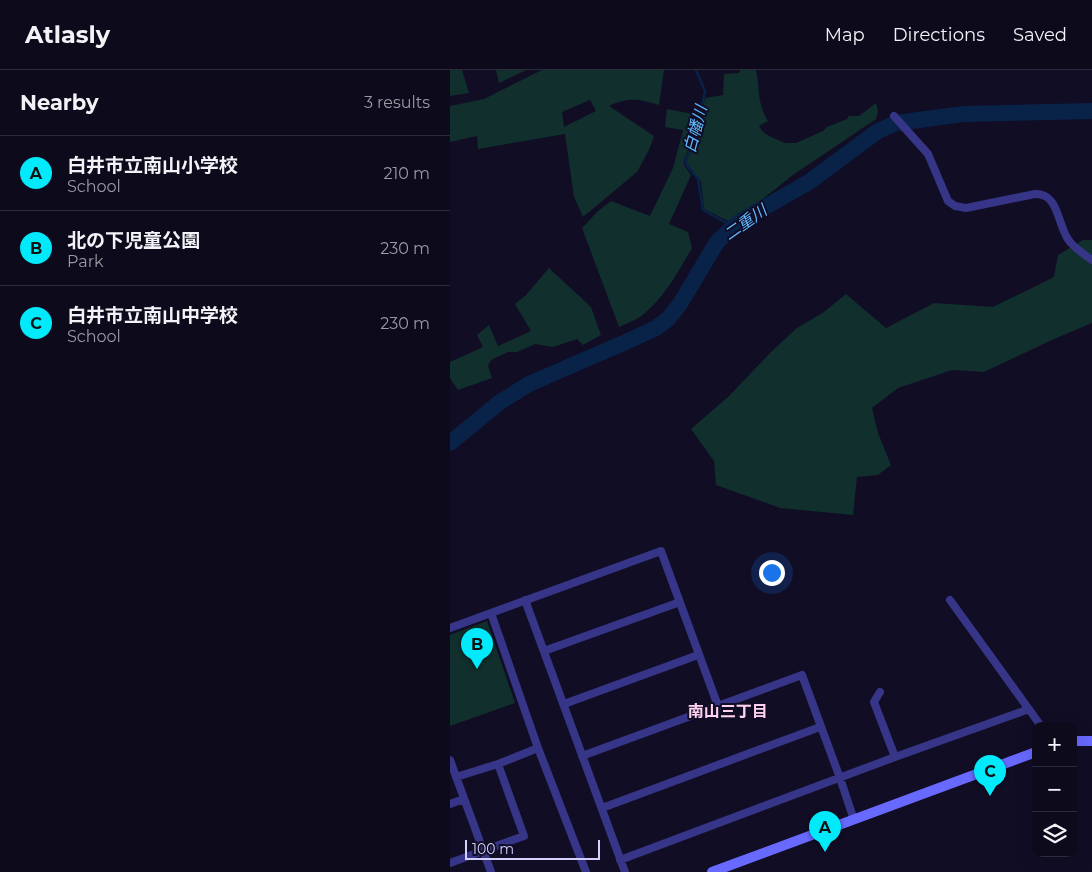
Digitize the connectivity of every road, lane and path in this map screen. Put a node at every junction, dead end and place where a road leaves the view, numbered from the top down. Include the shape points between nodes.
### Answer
1 (894, 116) dead end
2 (1092, 260) edge
3 (525, 600) junction
4 (950, 600) dead end
5 (680, 602) junction
6 (491, 613) junction
7 (450, 628) edge
8 (544, 651) junction
9 (698, 655) junction
10 (880, 692) dead end
11 (564, 704) junction
12 (718, 706) junction
13 (1029, 709) junction
14 (1038, 722) edge
15 (820, 727) junction
16 (1077, 741) edge
17 (1092, 741) edge
18 (538, 748) junction
19 (1032, 753) edge
20 (582, 756) junction
21 (895, 757) junction
22 (450, 760) edge
23 (498, 764) junction
24 (456, 777) junction
25 (840, 778) junction
26 (464, 799) junction
27 (450, 804) edge
28 (602, 808) junction
29 (854, 820) junction
30 (483, 850) junction
31 (620, 860) junction
32 (450, 863) edge
33 (491, 872) edge
34 (586, 872) edge
35 (625, 872) edge
36 (712, 872) edge

1 - 2 street via 928,154 948,201 966,208 1035,194 1047,196 1053,202 1069,242
3 - 5 street via 661,551
3 - 6 street
3 - 8 street
4 - 13 street
5 - 8 street
5 - 9 street
6 - 7 street
6 - 18 street
8 - 11 street
9 - 11 street
9 - 12 street
10 - 21 street via 874,702
11 - 20 street
12 - 15 street via 802,675
12 - 20 street
13 - 14 street
13 - 21 street
15 - 25 street
15 - 28 street
16 - 17 street
18 - 23 street
18 - 34 street
19 - 29 street
20 - 28 street
21 - 25 street
22 - 24 street
23 - 24 street
23 - 30 street via 524,836
24 - 26 street
25 - 29 street
25 - 31 street
26 - 27 street
26 - 30 street
28 - 31 street
29 - 36 street
30 - 32 street
30 - 33 street
31 - 35 street

